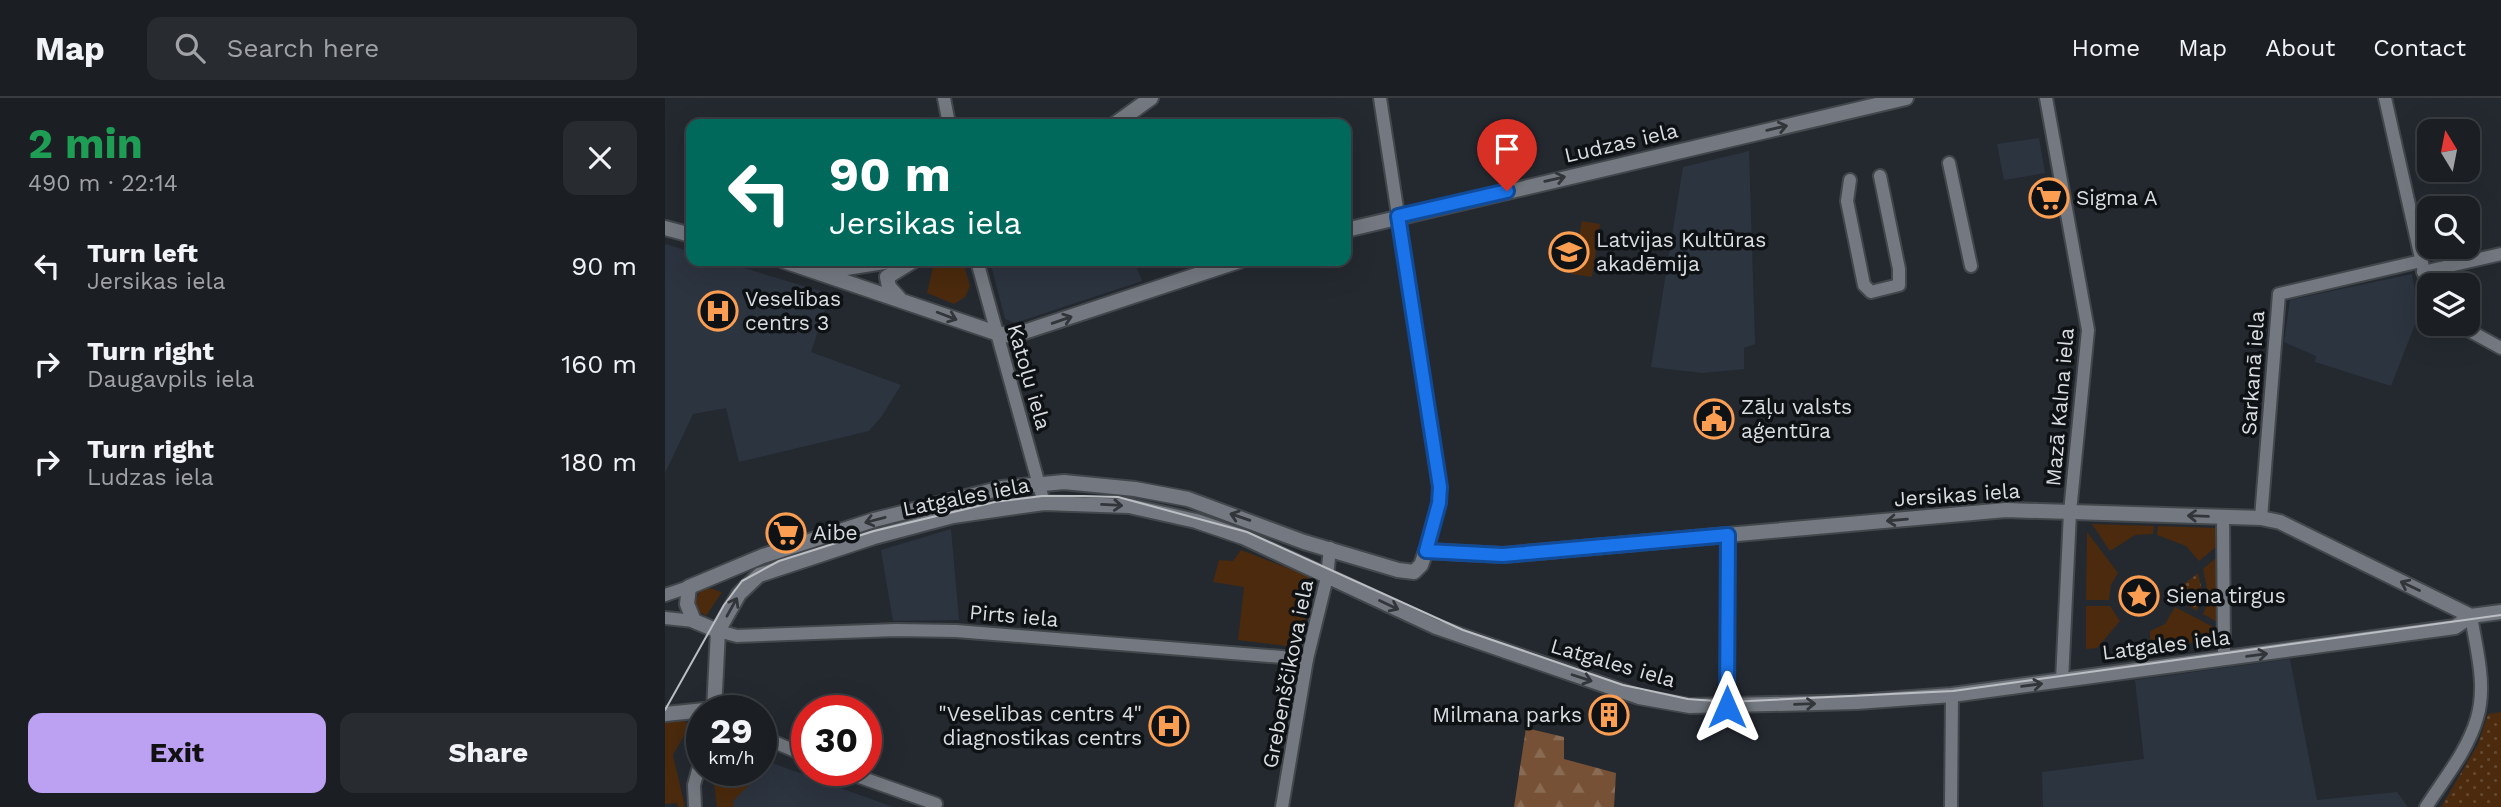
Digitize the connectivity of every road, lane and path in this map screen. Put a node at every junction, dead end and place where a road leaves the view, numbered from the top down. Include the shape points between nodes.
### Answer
1 (944, 98) edge
2 (1151, 98) edge
3 (1380, 98) edge
4 (1906, 98) edge
5 (2046, 98) edge
6 (2385, 98) edge
7 (948, 119) edge
8 (1122, 119) edge
9 (1949, 163) dead end
10 (1880, 176) dead end
11 (1850, 180) dead end
12 (1398, 216) junction
13 (665, 228) edge
14 (1351, 229) edge
15 (686, 234) edge
16 (2501, 254) edge
17 (800, 266) edge
18 (858, 266) edge
19 (905, 266) edge
20 (978, 266) edge
21 (1225, 266) edge
22 (1971, 266) dead end
23 (2422, 266) junction
24 (820, 272) junction
25 (2424, 273) edge
26 (899, 298) junction
27 (996, 333) junction
28 (2479, 336) edge
29 (2501, 348) edge
30 (1039, 483) junction
31 (1044, 503) junction
32 (2070, 512) junction
33 (2224, 517) junction
34 (2261, 518) junction
35 (1728, 535) junction
36 (1330, 548) junction
37 (1426, 551) junction
38 (1327, 577) junction
39 (689, 587) junction
40 (665, 595) edge
41 (2501, 612) edge
42 (2471, 615) junction
43 (665, 618) edge
44 (694, 621) junction
45 (718, 631) junction
46 (2224, 657) junction
47 (1307, 659) junction
48 (2062, 681) junction
49 (715, 695) edge
50 (1952, 695) junction
51 (1727, 707) junction
52 (686, 712) edge
53 (665, 715) edge
54 (882, 785) edge
55 (694, 786) edge
56 (936, 804) dead end
57 (695, 807) edge
58 (1282, 807) edge
59 (1951, 807) edge
60 (2426, 807) edge

1 - 7 street
2 - 8 street
3 - 12 street
12 -> 4 street, Ludzas iela
5 - 32 street, Mazā Kalna iela via 2088,330
6 - 23 street
9 - 22 street
10 - 11 street via 1899,285 1871,292 1864,285 1847,201
12 - 14 street, Ludzas iela
12 - 37 street via 1440,487
13 - 15 street
16 - 23 street
17 - 24 street
18 - 24 street
19 - 26 street via 887,277
20 - 27 street, Katoļu iela
27 -> 21 street via 1024,333
23 - 25 street
23 - 34 street, Sarkanā iela via 2279,294
24 - 26 street
26 -> 27 street
27 - 30 street, Katoļu iela
28 - 29 street
30 - 31 street, Katoļu iela
36 -> 30 street, Latgales iela via 1188,499 1135,489
30 -> 39 street, Latgales iela via 979,493 826,534
31 -> 38 street, Latgales iela via 1129,506 1196,521 1243,537
45 -> 31 street, Latgales iela via 747,584 759,575 953,516
33 -> 32 street, Jersikas iela
32 -> 35 street, Jersikas iela via 2006,510
32 - 48 street, Mazā Kalna iela
33 - 34 street, Jersikas iela
33 - 46 street
42 -> 34 street, Jersikas iela via 2280,522
35 - 37 street, Jersikas iela via 1503,555
35 - 51 street
36 - 37 street, Latgales iela via 1414,572
36 - 38 street, Grebenščikova iela
38 - 47 street, Grebenščikova iela
38 -> 51 street, Latgales iela via 1436,627 1627,693 1666,703
39 - 40 street, Latgales iela
39 - 44 street via 687,604
41 - 42 street, Latgales iela
46 -> 42 street, Latgales iela via 2455,627
42 - 60 street via 2480,668 2477,718
43 - 44 street
44 - 45 street
45 - 47 street, Pirts iela via 737,636 956,631
45 - 49 street
46 - 48 street, Latgales iela
47 - 58 street, Grebenščikova iela
50 -> 48 street, Latgales iela
51 -> 50 street, Latgales iela
50 - 59 street
52 - 53 street
54 - 56 street
55 - 57 street

